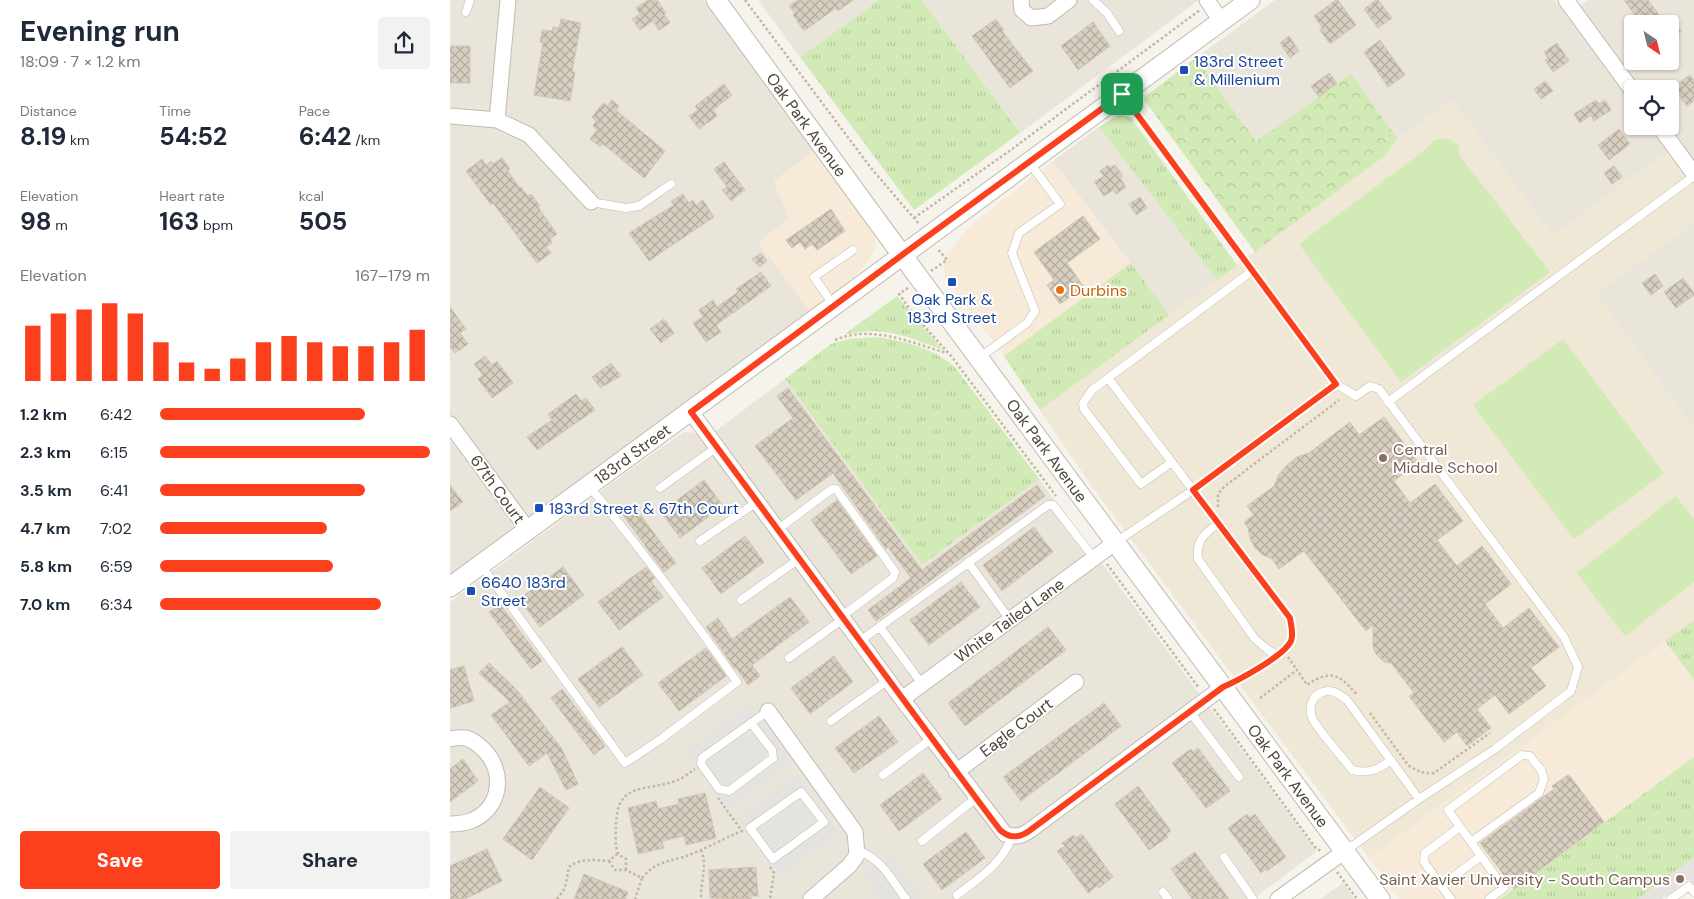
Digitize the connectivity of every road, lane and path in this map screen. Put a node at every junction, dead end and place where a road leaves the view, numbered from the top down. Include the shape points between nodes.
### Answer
1 (470, 0) edge
2 (508, 0) edge
3 (716, 0) edge
4 (745, 0) edge
5 (1021, 0) edge
6 (1069, 0) edge
7 (1093, 0) edge
8 (1250, 0) edge
9 (1566, 0) edge
10 (1203, 6) edge
11 (466, 12) dead end
12 (1221, 21) junction
13 (1119, 31) dead end
14 (1625, 80) edge
15 (1122, 94) junction
16 (450, 116) edge
17 (497, 120) junction
18 (1665, 135) edge
19 (1029, 162) junction
20 (1694, 175) edge
21 (671, 184) dead end
22 (591, 202) joint
23 (853, 250) dead end
24 (902, 255) junction
25 (1252, 271) junction
26 (899, 294) dead end
27 (834, 306) junction
28 (835, 340) dead end
29 (949, 353) junction
30 (979, 358) junction
31 (1108, 378) junction
32 (1336, 384) junction
33 (1339, 400) dead end
34 (1388, 402) junction
35 (691, 412) junction
36 (450, 424) edge
37 (717, 447) junction
38 (1172, 462) junction
39 (589, 486) junction
40 (660, 488) dead end
41 (1193, 490) junction
42 (1058, 498) dead end
43 (758, 502) junction
44 (1218, 509) dead end
45 (1218, 524) junction
46 (528, 530) junction
47 (777, 530) junction
48 (700, 541) dead end
49 (1116, 542) junction
50 (1096, 556) junction
51 (799, 559) junction
52 (968, 562) junction
53 (481, 564) junction
54 (450, 587) edge
55 (741, 600) dead end
56 (842, 618) junction
57 (1010, 620) junction
58 (880, 627) junction
59 (860, 642) junction
60 (1293, 652) dead end
61 (1277, 655) junction
62 (789, 658) dead end
63 (1297, 670) dead end
64 (888, 680) junction
65 (1076, 682) dead end
66 (922, 684) junction
67 (1223, 687) junction
68 (902, 699) junction
69 (1207, 699) junction
70 (768, 711) joint
71 (1190, 712) junction
72 (831, 721) dead end
73 (752, 723) junction
74 (932, 738) junction
75 (450, 739) edge
76 (1391, 760) junction
77 (696, 768) dead end
78 (956, 772) junction
79 (883, 775) dead end
80 (1238, 777) dead end
81 (713, 792) dead end
82 (830, 796) junction
83 (976, 798) junction
84 (1419, 798) junction
85 (814, 808) junction
86 (450, 824) edge
87 (1460, 827) junction
88 (1012, 837) junction
89 (922, 841) dead end
90 (1471, 842) junction
91 (700, 850) junction
92 (857, 850) junction
93 (617, 853) junction
94 (1337, 856) junction
95 (1482, 856) junction
96 (1224, 857) dead end
97 (609, 861) junction
98 (626, 870) junction
99 (642, 878) junction
100 (1441, 886) junction
101 (1692, 887) edge
102 (957, 895) dead end
103 (557, 899) edge
104 (635, 899) edge
105 (701, 899) edge
106 (811, 899) edge
107 (906, 899) edge
108 (1253, 899) edge
109 (1278, 899) edge
110 (1357, 899) edge
111 (1380, 899) edge
112 (1452, 899) edge
113 (1489, 899) edge
114 (1671, 899) edge

1 - 11 lane
2 - 17 street
3 - 24 street, Oak Park Avenue
4 - 10 path via 871,168 914,218
5 - 6 street via 1022,10 1031,18 1048,16
7 - 13 lane
8 - 12 street, 183rd Street
9 - 14 street
10 - 12 street
12 - 15 street, 183rd Street
15 - 19 street, 183rd Street
15 - 25 lane
16 - 17 street
17 - 22 street via 529,135
18 - 20 street
19 - 24 street, 183rd Street
19 - 30 lane via 1060,204 1019,233 1012,253 1035,312 1027,323
20 - 34 lane
21 - 22 lane via 639,206 626,208
23 - 27 lane via 814,277
24 - 27 street, 183rd Street
24 - 30 street, Oak Park Avenue
25 - 31 lane
25 - 32 lane
26 - 29 path
27 - 35 street, 183rd Street
28 - 29 path via 857,334 874,334 906,339
29 - 42 path
30 - 49 street, Oak Park Avenue
31 - 38 lane
31 - 38 lane via 1087,395 1084,409 1141,484
32 - 34 lane via 1356,396 1370,386 1379,389
32 - 41 lane
33 - 44 path via 1225,486 1218,494
34 - 84 lane via 1564,637 1578,666 1571,691 1494,749
35 - 37 street
35 - 39 street, 183rd Street
36 - 46 street, 67th Court
37 - 40 lane
37 - 43 street
38 - 41 lane
39 - 46 street, 183rd Street
39 - 53 lane via 686,608 738,682 661,739 625,763
41 - 45 lane
41 - 49 lane
43 - 47 street
43 - 48 lane
45 - 61 lane via 1290,618 1291,642
45 - 61 lane via 1205,534 1196,548 1198,559 1255,639
46 - 53 street, 183rd Street
47 - 51 street
47 - 56 lane via 836,489 895,574
49 - 50 street, White Tailed Lane
49 - 67 street, Oak Park Avenue
50 - 52 lane via 1054,505 1048,505
50 - 57 street, White Tailed Lane
50 - 69 path
51 - 55 lane
51 - 56 street
52 - 57 lane
52 - 58 lane
53 - 54 street, 183rd Street
56 - 59 street
56 - 62 lane
57 - 66 street, White Tailed Lane
58 - 59 lane
58 - 66 lane
59 - 64 street
60 - 63 path via 1288,657
61 - 67 lane
64 - 68 street
64 - 72 lane
65 - 78 street, Eagle Court
66 - 68 street, White Tailed Lane
67 - 69 street
67 - 94 street, Oak Park Avenue
68 - 74 street
69 - 71 street
69 - 94 path via 1315,847
70 - 73 lane
70 - 82 street
71 - 80 lane
71 - 88 street via 1029,831
73 - 73 lane via 702,758 701,764 719,789 729,791 773,758 772,750
74 - 78 street
74 - 79 lane
75 - 86 street via 466,738 479,745 490,756 498,783 496,796 487,810 473,820
76 - 76 lane via 1347,700 1329,690 1318,693 1310,707 1313,720 1352,770 1374,771
76 - 84 lane
77 - 93 path via 676,781 632,792 622,798 616,819
78 - 83 street
81 - 91 path via 742,831
82 - 85 lane
82 - 92 street via 855,832
83 - 88 street via 1000,830
83 - 89 lane
84 - 94 lane
85 - 85 lane via 824,822 772,859 750,828 801,792
87 - 90 lane
87 - 90 lane via 1448,810 1522,755 1530,756 1544,779 1539,793
87 - 100 lane via 1425,852 1424,862
88 - 102 lane via 991,870
90 - 95 lane
91 - 99 path via 683,858 661,862
91 - 105 path via 705,868
92 - 106 street via 849,866
92 - 107 lane via 879,862
93 - 97 path
93 - 98 path via 626,859
94 - 109 street
94 - 110 path
94 - 111 street, Oak Park Avenue
95 - 100 lane
95 - 113 lane via 1504,888
96 - 108 lane
97 - 98 path via 615,870
97 - 103 path via 573,863 569,866 565,888
98 - 99 path
99 - 104 path
100 - 112 lane
101 - 114 lane

